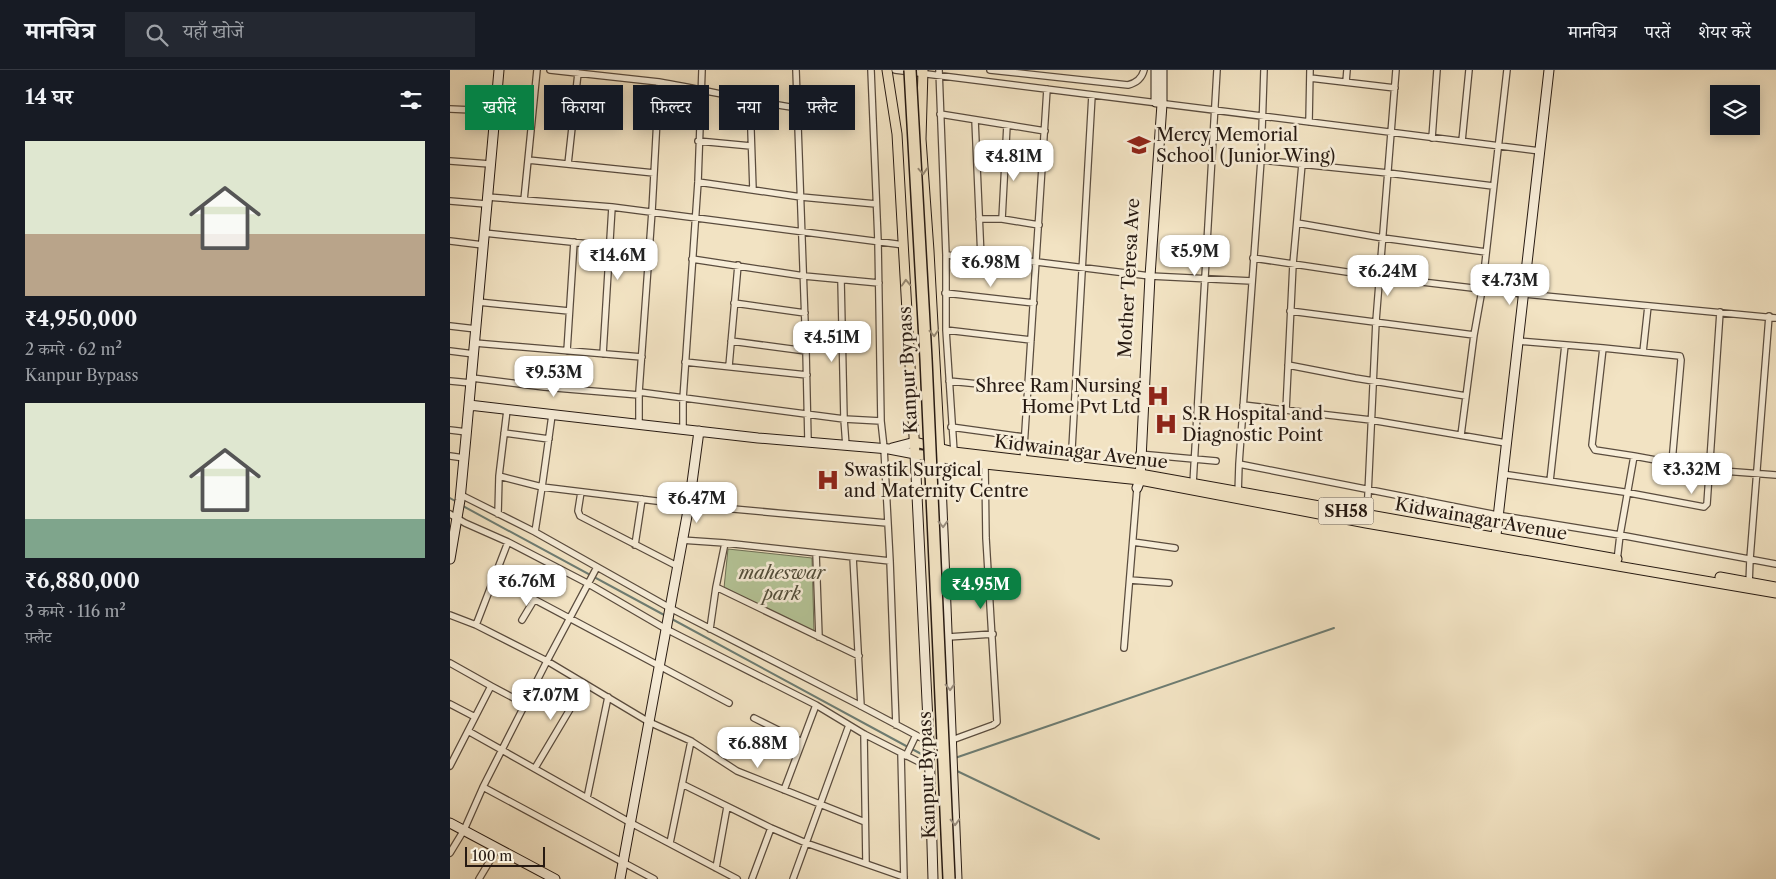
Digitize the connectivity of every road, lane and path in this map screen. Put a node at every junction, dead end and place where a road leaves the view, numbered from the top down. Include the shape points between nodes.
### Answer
1 (499, 70) edge
2 (537, 70) edge
3 (550, 70) edge
4 (702, 70) edge
5 (796, 70) edge
6 (871, 70) edge
7 (887, 70) edge
8 (895, 70) edge
9 (903, 70) edge
10 (910, 70) edge
11 (990, 70) edge
12 (1144, 70) edge
13 (1156, 70) edge
14 (1162, 70) edge
15 (1217, 70) edge
16 (1264, 70) edge
17 (1310, 70) edge
18 (1347, 70) edge
19 (1396, 70) edge
20 (1437, 70) edge
21 (1469, 70) edge
22 (1507, 70) edge
23 (1550, 70) edge
24 (923, 72) edge
25 (938, 72) edge
26 (578, 73) junction
27 (1310, 78) junction
28 (659, 82) junction
29 (1346, 82) junction
30 (498, 85) edge
31 (677, 85) edge
32 (701, 85) edge
33 (796, 85) edge
34 (1395, 88) junction
35 (1047, 89) junction
36 (1092, 95) junction
37 (1159, 103) junction
38 (450, 109) edge
39 (465, 110) edge
40 (1215, 110) junction
41 (940, 114) junction
42 (1263, 116) junction
43 (976, 120) junction
44 (1309, 122) junction
45 (1007, 125) junction
46 (493, 130) edge
47 (699, 130) edge
48 (751, 130) edge
49 (798, 130) edge
50 (1045, 131) junction
51 (1391, 132) junction
52 (1432, 138) junction
53 (698, 141) junction
54 (1462, 141) junction
55 (751, 146) junction
56 (1498, 146) junction
57 (1540, 151) junction
58 (528, 160) junction
59 (1261, 160) junction
60 (450, 161) edge
61 (490, 164) junction
62 (568, 164) junction
63 (1302, 164) junction
64 (1388, 172) junction
65 (654, 173) junction
66 (698, 182) junction
67 (1494, 186) junction
68 (753, 190) junction
69 (801, 197) junction
70 (524, 200) junction
71 (450, 201) edge
72 (486, 201) junction
73 (876, 204) junction
74 (612, 207) junction
75 (652, 211) junction
76 (695, 216) junction
77 (979, 218) junction
78 (1002, 219) junction
79 (1297, 223) junction
80 (1039, 225) junction
81 (802, 231) junction
82 (484, 233) junction
83 (1383, 238) junction
84 (450, 241) edge
85 (878, 241) junction
86 (574, 242) junction
87 (483, 245) junction
88 (904, 245) junction
89 (610, 246) junction
90 (1486, 252) junction
91 (946, 255) junction
92 (981, 258) junction
93 (1253, 258) junction
94 (692, 259) junction
95 (1037, 262) junction
96 (1292, 264) junction
97 (738, 265) junction
98 (1081, 268) junction
99 (804, 276) junction
100 (1148, 276) junction
101 (1380, 277) junction
102 (841, 280) junction
103 (1206, 280) junction
104 (1252, 281) junction
105 (879, 283) junction
106 (1482, 290) junction
107 (945, 293) junction
108 (1523, 294) junction
109 (478, 302) junction
110 (734, 303) junction
111 (1034, 303) junction
112 (1648, 306) junction
113 (570, 311) junction
114 (1290, 311) junction
115 (1720, 312) junction
116 (805, 313) junction
117 (1773, 317) edge
118 (1376, 321) junction
119 (450, 326) edge
120 (476, 330) junction
121 (946, 330) junction
122 (1474, 335) junction
123 (1031, 340) junction
124 (731, 341) junction
125 (1518, 341) junction
126 (474, 343) junction
127 (1564, 345) junction
128 (1603, 348) junction
129 (450, 351) edge
130 (567, 351) junction
131 (806, 352) junction
132 (1643, 352) junction
133 (474, 354) junction
134 (603, 354) junction
135 (642, 357) junction
136 (685, 362) junction
137 (1288, 365) junction
138 (729, 366) junction
139 (807, 375) junction
140 (471, 380) junction
141 (1374, 380) junction
142 (450, 381) edge
143 (949, 381) junction
144 (1028, 389) junction
145 (639, 394) junction
146 (1466, 396) junction
147 (683, 399) junction
148 (469, 405) junction
149 (1243, 405) junction
150 (507, 410) junction
151 (1286, 410) junction
152 (808, 414) junction
153 (552, 415) junction
154 (844, 418) junction
155 (881, 420) junction
156 (1371, 420) junction
157 (639, 424) junction
158 (951, 427) junction
159 (450, 430) edge
160 (683, 430) junction
161 (699, 431) junction
162 (467, 432) junction
163 (504, 433) junction
164 (1461, 435) junction
165 (1024, 437) junction
166 (549, 439) junction
167 (808, 441) junction
168 (915, 442) junction
169 (1506, 443) junction
170 (846, 446) junction
171 (887, 448) junction
172 (954, 452) junction
173 (915, 454) junction
174 (940, 454) junction
175 (1139, 454) junction
176 (450, 456) edge
177 (1634, 456) junction
178 (464, 458) junction
179 (1194, 458) junction
180 (1216, 460) dead end
181 (1672, 462) junction
182 (985, 464) junction
183 (1023, 464) junction
184 (1239, 464) junction
185 (1071, 466) junction
186 (1710, 470) junction
187 (1757, 473) junction
188 (1502, 474) junction
189 (1776, 475) edge
190 (498, 476) junction
191 (1138, 479) junction
192 (1550, 481) junction
193 (1193, 484) junction
194 (542, 487) junction
195 (1369, 489) junction
196 (581, 492) junction
197 (1627, 492) junction
198 (1238, 496) junction
199 (460, 498) junction
200 (642, 499) junction
201 (689, 505) junction
202 (498, 514) junction
203 (1497, 515) junction
204 (455, 516) edge
205 (1367, 519) junction
206 (887, 523) junction
207 (535, 532) junction
208 (1620, 535) junction
209 (681, 540) junction
210 (1495, 541) junction
211 (508, 542) junction
212 (1133, 542) junction
213 (726, 543) junction
214 (635, 545) junction
215 (1175, 548) dead end
216 (816, 553) junction
217 (854, 557) junction
218 (450, 559) edge
219 (1750, 559) junction
220 (890, 561) junction
221 (1616, 562) junction
222 (1776, 564) edge
223 (677, 566) junction
224 (596, 569) junction
225 (494, 578) junction
226 (1130, 580) junction
227 (588, 582) junction
228 (1169, 583) dead end
229 (1749, 585) junction
230 (716, 587) junction
231 (1776, 587) edge
232 (1776, 593) edge
233 (534, 600) junction
234 (670, 611) junction
235 (450, 616) edge
236 (569, 618) junction
237 (522, 620) dead end
238 (476, 625) junction
239 (666, 628) junction
240 (710, 629) junction
241 (993, 634) junction
242 (819, 637) junction
243 (948, 637) junction
244 (1124, 648) dead end
245 (859, 656) junction
246 (547, 661) junction
247 (450, 663) edge
248 (659, 666) junction
249 (585, 684) junction
250 (491, 686) junction
251 (608, 697) junction
252 (728, 702) dead end
253 (450, 704) edge
254 (525, 704) junction
255 (816, 705) junction
256 (861, 706) junction
257 (475, 717) junction
258 (754, 718) dead end
259 (649, 722) junction
260 (896, 725) junction
261 (849, 726) junction
262 (468, 731) junction
263 (864, 734) junction
264 (915, 738) junction
265 (952, 740) junction
266 (691, 741) junction
267 (802, 742) junction
268 (929, 745) junction
269 (502, 749) junction
270 (905, 753) junction
271 (929, 764) junction
272 (450, 766) edge
273 (535, 768) junction
274 (682, 784) junction
275 (483, 787) junction
276 (784, 790) junction
277 (587, 798) junction
278 (821, 805) junction
279 (727, 807) junction
280 (865, 822) junction
281 (450, 823) edge
282 (631, 823) junction
283 (771, 828) junction
284 (464, 830) junction
285 (670, 843) junction
286 (806, 843) junction
287 (497, 849) junction
288 (450, 854) edge
289 (623, 863) junction
290 (866, 863) junction
291 (716, 868) junction
292 (904, 878) edge
293 (479, 879) edge
294 (555, 879) edge
295 (620, 879) edge
296 (654, 879) edge
297 (737, 879) edge
298 (752, 879) edge
299 (794, 879) edge
300 (933, 879) edge
301 (942, 879) edge
302 (949, 879) edge
303 (957, 879) edge

1 - 30 street
2 - 58 street
3 - 26 street
4 - 32 street
5 - 33 street
6 - 73 street
7 - 88 main road via 897,134
8 - 24 street
9 - 301 highway, Kanpur Bypass
10 - 302 highway, Kanpur Bypass, bridge
11 - 12 street via 1128,85 1141,78
13 - 37 street
14 - 37 street
15 - 40 street
16 - 42 street
17 - 27 street
18 - 29 street
19 - 34 street
20 - 52 street
21 - 54 street
22 - 56 street
23 - 57 street
24 - 25 street
24 -> 174 main road via 921,139
25 - 35 street
25 - 41 street
26 - 28 street
26 - 62 street
27 - 29 street
27 - 44 street
28 - 31 street
28 - 65 street
29 - 34 street
34 - 51 street
35 - 36 street
35 - 50 street
36 - 37 street
36 - 98 street
37 - 40 street
37 - 100 street
38 - 39 street
40 - 42 street
40 - 103 street
41 - 43 street
41 - 91 street
42 - 44 street
42 - 59 street
43 - 45 street
43 - 77 street
44 - 51 street
45 - 50 street
45 - 78 street
46 - 61 street
47 - 53 street
48 - 55 street
49 - 69 street
50 - 80 street
51 - 52 street
51 - 64 street
52 - 54 street
53 - 55 street
53 - 66 street
54 - 56 street
55 - 68 street
56 - 57 street
56 - 67 street
57 - 108 street
58 - 62 street
58 - 70 street
59 - 63 street
59 - 93 street
60 - 61 street
61 - 72 street
62 - 65 street
63 - 64 street
63 - 79 street
64 - 67 street
64 - 83 street
65 - 75 street
66 - 68 street
66 - 76 street
67 - 90 street
68 - 69 street
69 - 73 street
69 - 81 street
70 - 72 street
70 - 74 street
71 - 72 street
72 - 82 street
73 - 85 street
74 - 75 street
74 - 89 street
75 - 76 street
75 - 135 street
76 - 81 street
76 - 94 street
77 - 78 street
77 - 92 street
78 - 80 street
79 - 83 street
79 - 96 street
80 - 95 street
81 - 85 street
81 - 99 street
82 - 86 street
82 - 87 street
83 - 90 street
83 - 101 street
84 - 87 street
85 - 88 street
85 - 105 street
86 - 89 street
86 - 113 street
87 - 109 street
168 -> 88 main road
89 - 134 street
90 - 106 street
91 - 92 street
91 - 107 street
92 - 95 street
93 - 96 street
93 - 104 street
94 - 97 street
94 - 136 street
95 - 98 street
95 - 111 street
96 - 101 street
96 - 114 street
97 - 99 street
97 - 110 street
98 - 100 street
98 - 185 street
99 - 102 street
99 - 116 street
100 - 103 street
100 - 175 street
101 - 106 street
101 - 118 street
102 - 105 street
102 - 154 street
103 - 104 street
103 - 179 street
104 - 149 street
105 - 155 street
106 - 108 street
106 - 122 street
107 - 111 street
107 - 121 street
108 - 112 street
108 - 125 street
109 - 113 street
109 - 120 street
110 - 116 street
110 - 124 street
111 - 123 street
112 - 115 street
112 - 132 street
113 - 130 street
114 - 118 street
114 - 137 street
115 - 117 street
115 - 186 street
116 - 131 street
117 - 187 street
118 - 122 street
118 - 141 street
119 - 120 street
120 - 126 street
121 - 123 street
121 - 143 street
122 - 146 street
123 - 144 street
124 - 131 street
124 - 138 street
125 - 127 street
125 - 169 street
126 - 130 street
126 - 133 street
127 - 128 street
127 - 192 street
128 - 132 street
128 - 177 street via 1592,445 1595,450
129 - 133 street
130 - 134 street
131 - 139 street
132 - 181 street via 1680,356
133 - 140 street
134 - 135 street
135 - 145 street
136 - 138 street
136 - 147 street
137 - 141 street
137 - 151 street
138 - 139 street
139 - 152 street
140 - 142 street
140 - 145 street
140 - 148 street
141 - 146 street
141 - 156 street
143 - 144 street
143 - 158 street
144 - 165 street
145 - 147 street
145 - 157 street
146 - 164 street
147 - 152 street
147 - 160 street
148 - 150 street
148 - 162 street
149 - 151 street
149 - 184 street
150 - 153 street
150 - 163 street
151 - 156 street
152 - 154 street
152 - 167 street
153 - 157 street
153 - 166 street
154 - 155 street
154 - 170 street
155 - 171 street
156 - 164 street
156 - 195 street
157 - 160 street
158 - 165 street
158 - 172 street
159 - 162 street
160 - 161 street
161 - 167 street
161 - 201 street
162 - 178 street
163 - 166 street
163 - 190 street
164 - 169 street
165 - 183 street
166 - 194 street
167 - 170 street
168 - 171 street
168 - 173 main road
168 - 174 main road, Kidwainagar Avenue / SH58
169 - 188 street
170 - 171 street
171 - 173 street
171 - 206 street
172 - 174 main road, Kidwainagar Avenue / SH58
172 - 183 main road, Kidwainagar Avenue / SH58
173 - 174 main road, Kidwainagar Avenue / SH58
173 - 268 street
174 - 182 main road, Kidwainagar Avenue / SH58
174 -> 243 street
175 - 179 street
175 - 191 street
176 - 178 street
177 - 181 street
177 - 197 street
178 - 199 street
179 - 180 street
179 - 193 street
181 - 186 street
182 - 183 main road, Kidwainagar Avenue / SH58
182 - 241 street
183 - 185 main road, Kidwainagar Avenue / SH58
183 - 191 main road, Kidwainagar Avenue / SH58
184 - 195 street
184 - 198 street
185 - 191 main road, Kidwainagar Avenue / SH58
186 - 187 street
186 - 197 street via 1707,504 1702,508
187 - 189 street
187 - 219 street
188 - 192 street
188 - 203 street
190 - 194 street
190 - 202 street
191 - 193 main road, Kidwainagar Avenue / SH58
191 - 198 main road, Kidwainagar Avenue / SH58
191 - 212 street
192 - 197 street
193 - 198 main road, Kidwainagar Avenue / SH58
194 - 196 street
194 - 207 street
195 - 203 street
195 - 205 street
196 - 200 street
196 - 214 street via 578,514
197 - 208 street
198 - 205 main road, Kidwainagar Avenue / SH58
199 - 202 street
199 - 204 street
200 - 201 street
200 - 214 street
201 - 206 street
201 - 209 street
202 - 207 street
203 - 208 street
203 - 210 street
204 - 211 street
204 - 218 street
205 - 210 main road, Kidwainagar Avenue / SH58
206 - 220 street
207 - 224 street
208 - 219 street
208 - 221 street
209 - 213 street
209 - 223 street
210 - 221 main road, Kidwainagar Avenue / SH58
211 - 225 street
211 - 227 street
212 - 215 street
212 - 226 street
213 - 216 street
213 - 230 street
214 - 223 street
216 - 217 street
216 - 242 street
217 - 220 street
217 - 245 street
219 - 222 street
219 - 229 street
220 - 260 street
221 - 229 main road, Kidwainagar Avenue / SH58
223 - 234 street
224 - 227 street
224 - 234 street
225 - 233 street
225 - 238 street
226 - 228 street
226 - 244 street
227 - 236 street
227 - 239 street
229 - 231 main road, Kidwainagar Avenue / SH58
229 - 232 main road, Kidwainagar Avenue / SH58
230 - 240 street
230 - 242 street
233 - 236 street
233 - 237 street
234 - 239 street
234 - 240 street
235 - 238 street
236 - 246 street
236 - 248 street
238 - 246 street
239 - 248 street
239 - 255 street
240 - 256 street
241 - 243 street
241 - 265 street via 997,722
242 - 245 street
243 -> 265 street
245 - 256 street
246 - 249 street
246 - 254 street
247 - 250 street
248 - 252 street
248 - 259 street
249 - 251 street
249 - 273 street
250 - 254 street
250 - 257 street
251 - 259 street
251 - 277 street
253 - 257 street
254 - 269 street
255 - 261 street
255 - 267 street
256 - 260 street
257 - 262 street
258 - 267 street
259 - 266 street
259 - 282 street
260 - 264 street
261 - 263 street
261 - 278 street
262 - 269 street
262 - 272 street
263 - 270 street
263 - 280 street
264 - 268 street
264 - 270 street
265 -> 303 street
266 - 274 street
266 - 276 street via 737,771
267 - 276 street
268 - 271 street
269 - 273 street
269 - 275 street
270 - 271 street
270 - 292 street
271 - 300 street
273 - 277 street
274 - 279 street
274 - 285 street
275 - 284 street
275 - 289 street
276 - 278 street
277 - 282 street
278 - 280 street
278 - 286 street
279 - 283 street
279 - 291 street
280 - 290 street
281 - 284 street
282 - 285 street
282 - 289 street
283 - 286 street
283 - 298 street
284 - 287 street
284 - 288 street
285 - 291 street
286 - 290 street
286 - 299 street
287 - 293 street
287 - 294 street
289 - 295 street
289 - 296 street
290 - 292 street
291 - 297 street

